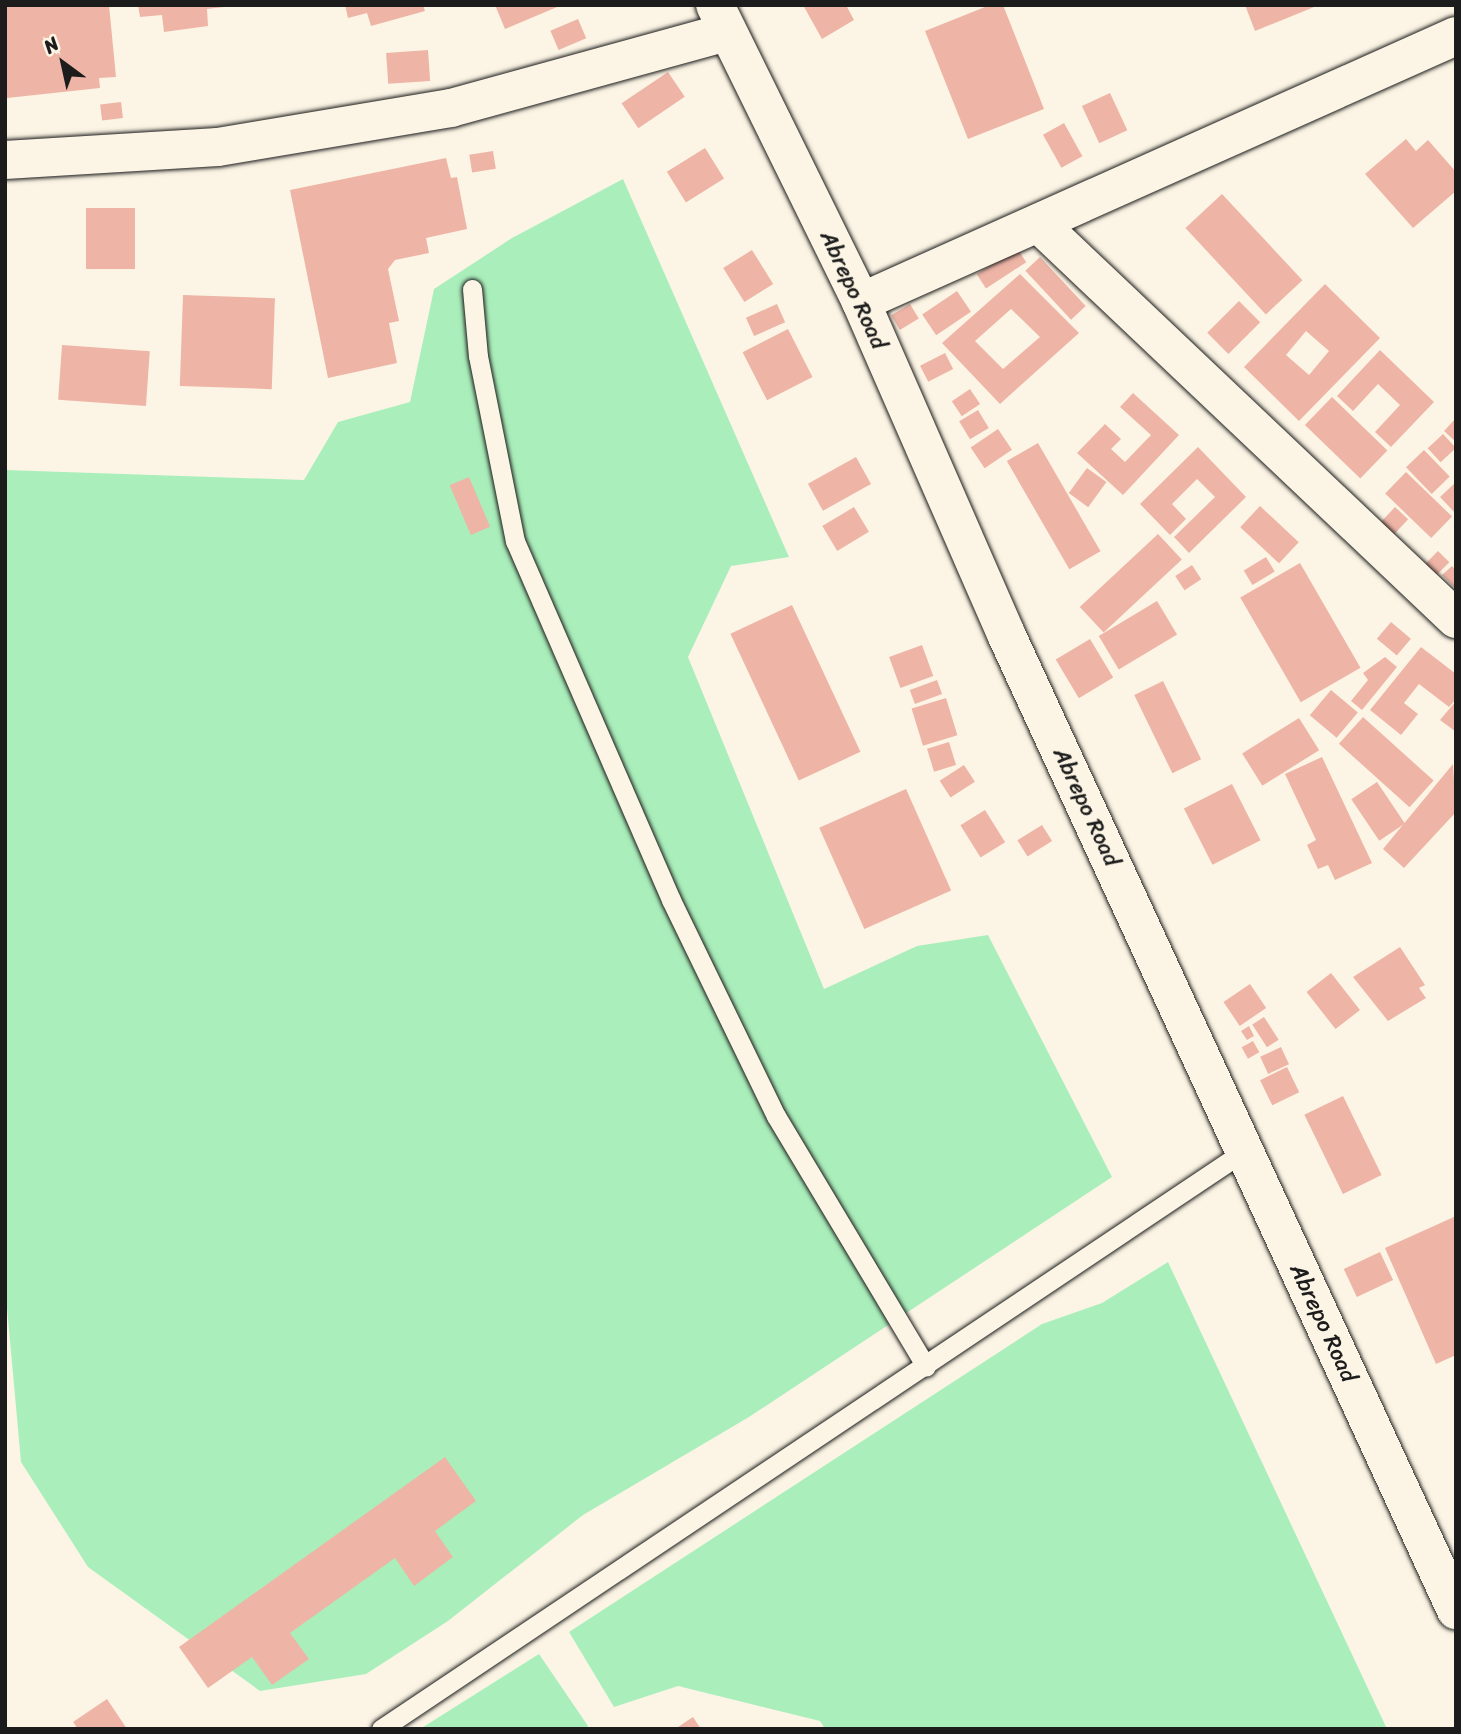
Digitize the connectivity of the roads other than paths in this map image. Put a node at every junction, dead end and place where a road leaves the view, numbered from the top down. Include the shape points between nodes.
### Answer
1 (721, 19) edge
2 (1456, 36) edge
3 (5, 159) edge
4 (1038, 223) junction
5 (472, 289) dead end
6 (861, 302) junction
7 (1456, 620) edge
8 (1243, 1152) junction
9 (926, 1367) junction
10 (1456, 1610) edge
11 (381, 1729) edge

1 - 3 street via 452,108 218,147
1 - 6 street, Abrepo Road
2 - 4 street
4 - 6 street
4 - 7 street
5 - 9 lane via 478,356 515,541 671,900 776,1116
6 - 8 street, Abrepo Road via 1006,634
8 - 9 lane
8 - 10 street, Abrepo Road
9 - 11 lane

